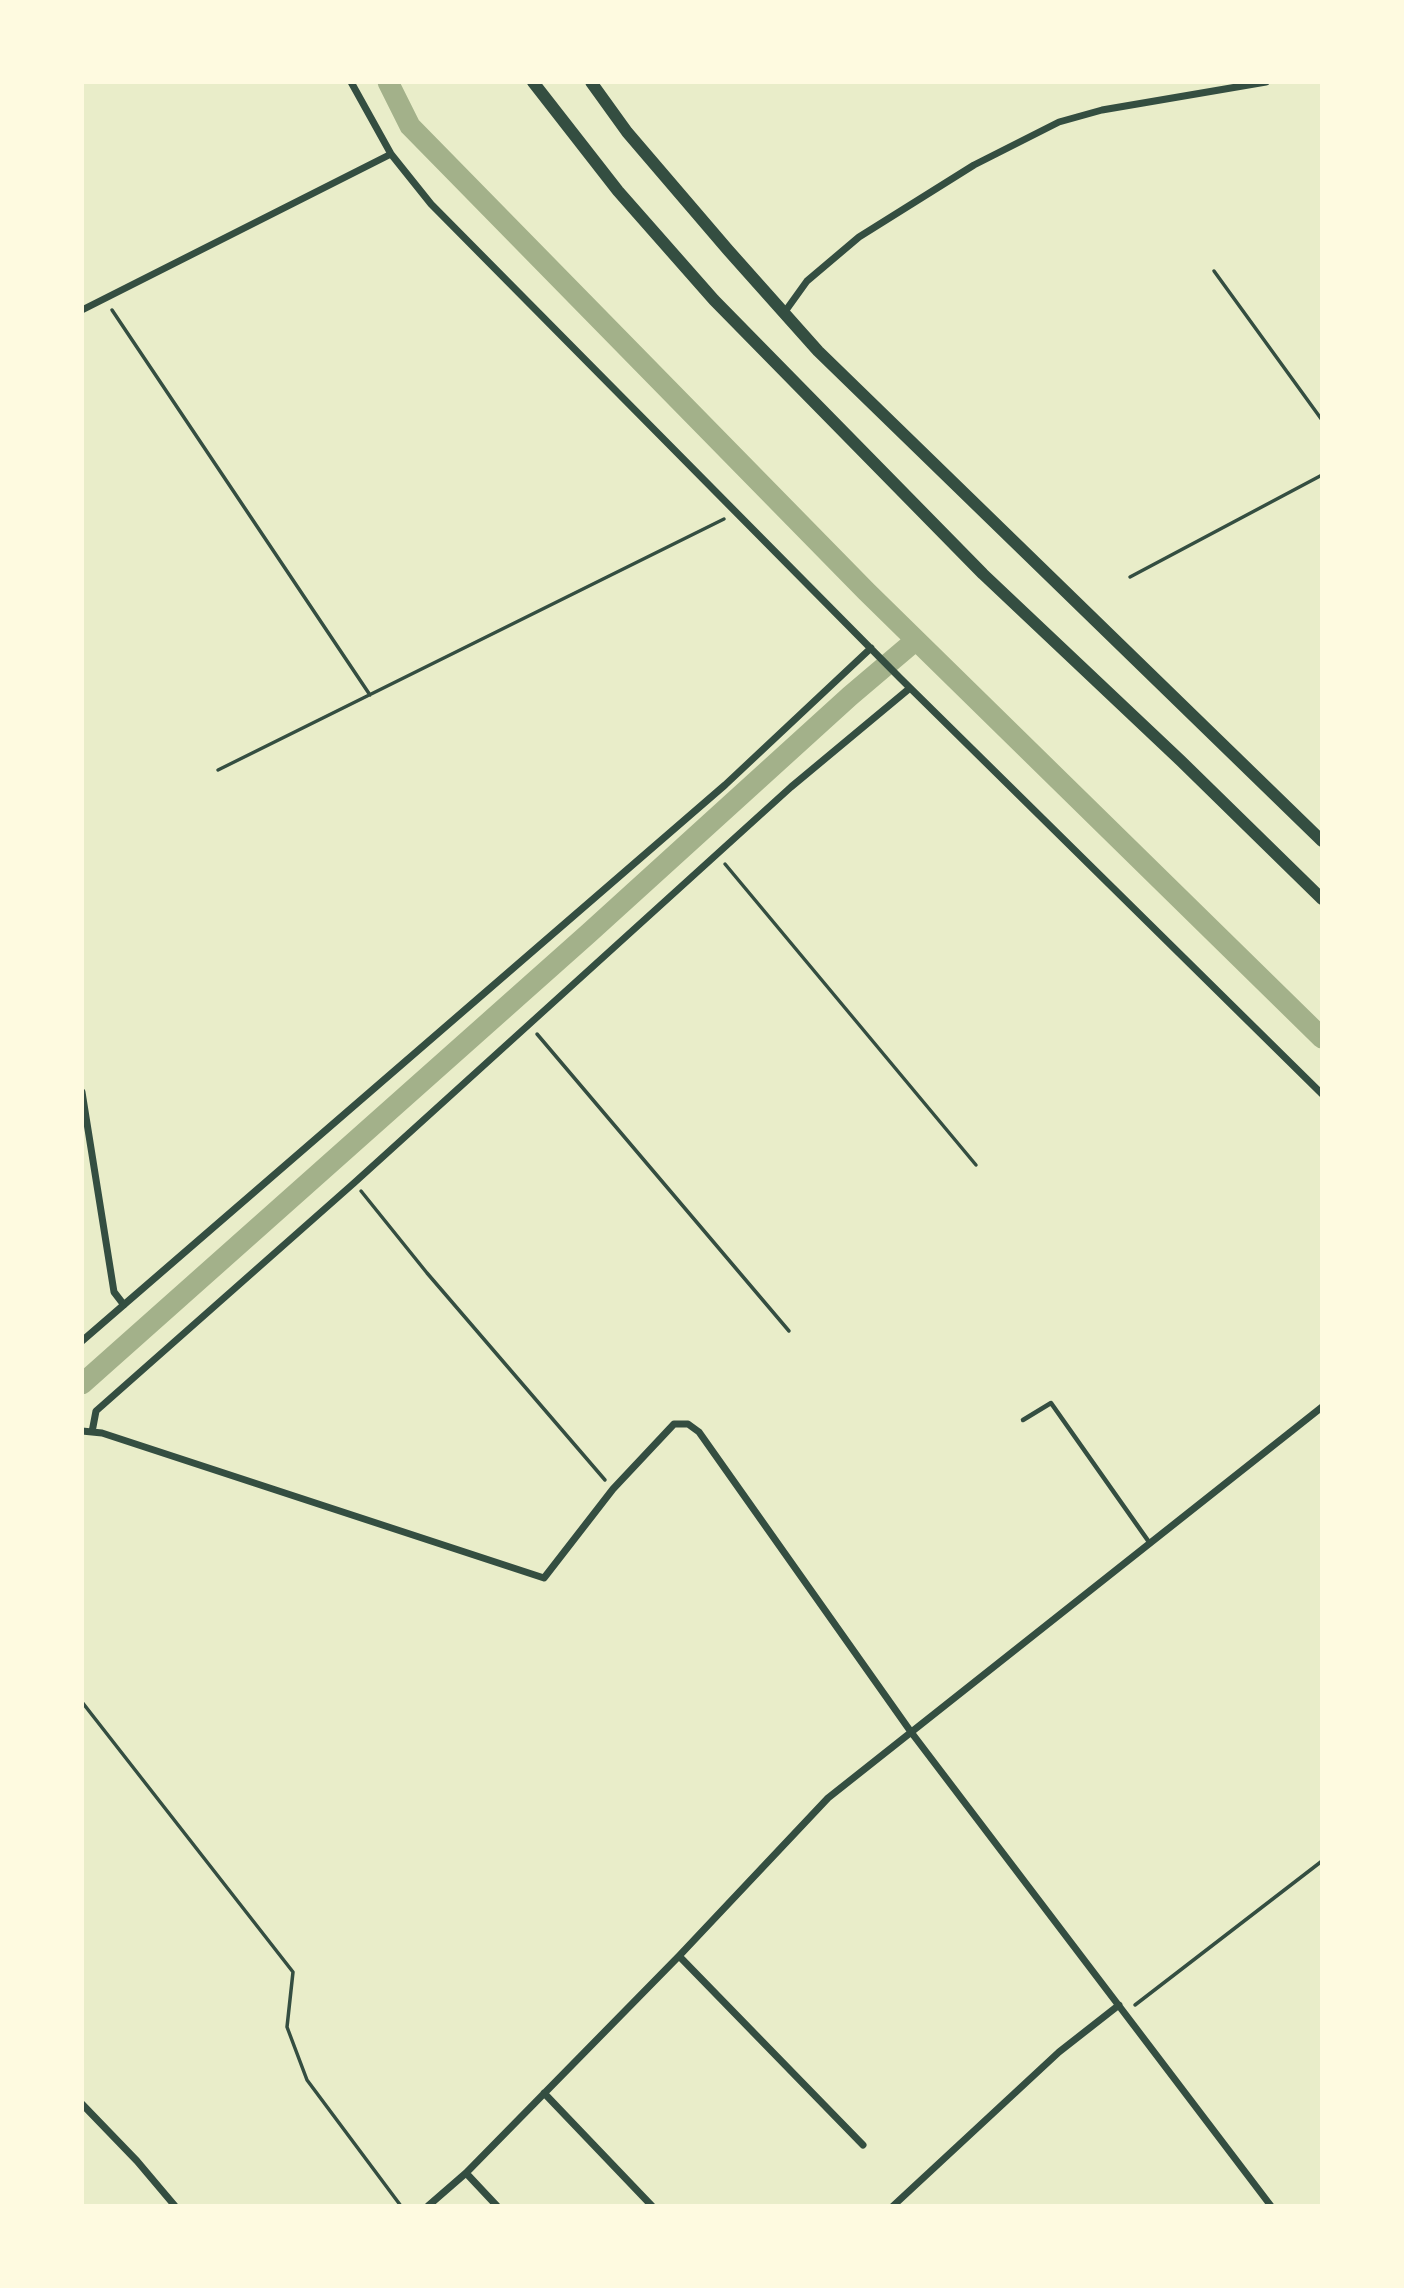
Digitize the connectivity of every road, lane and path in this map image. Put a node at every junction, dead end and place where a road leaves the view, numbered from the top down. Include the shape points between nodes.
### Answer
1 (351, 82) edge
2 (533, 82) edge
3 (591, 82) edge
4 (1266, 82) edge
5 (391, 154) junction
6 (1214, 271) dead end
7 (104, 299) junction
8 (82, 310) edge
9 (785, 313) junction
10 (1322, 420) edge
11 (1322, 475) edge
12 (737, 513) junction
13 (1129, 577) dead end
14 (874, 651) junction
15 (910, 688) junction
16 (370, 695) junction
17 (218, 770) dead end
18 (1322, 841) edge
19 (717, 855) junction
20 (1322, 899) edge
21 (529, 1025) junction
22 (82, 1093) edge
23 (1322, 1094) edge
24 (976, 1165) dead end
25 (354, 1183) junction
26 (124, 1305) junction
27 (789, 1331) dead end
28 (82, 1341) edge
29 (1322, 1407) edge
30 (1023, 1420) dead end
31 (82, 1431) edge
32 (92, 1432) junction
33 (613, 1489) junction
34 (1149, 1542) junction
35 (82, 1702) edge
36 (911, 1731) junction
37 (1322, 1861) edge
38 (679, 1956) junction
39 (1119, 2005) junction
40 (1125, 2013) junction
41 (544, 2093) junction
42 (82, 2104) edge
43 (863, 2145) dead end
44 (466, 2173) junction
45 (176, 2206) edge
46 (401, 2206) edge
47 (428, 2206) edge
48 (497, 2206) edge
49 (652, 2206) edge
50 (893, 2206) edge
51 (1271, 2206) edge

1 - 5 street
2 - 20 main road via 618,191 714,300 982,574
3 - 9 main road via 627,132
4 - 9 street via 1102,110 1059,122 974,165 859,237 807,281
5 - 7 street
5 - 12 street via 431,204
6 - 10 path
7 - 8 street
7 - 16 path
9 - 18 main road via 818,351
11 - 13 path
12 - 14 street
12 - 16 path
14 - 15 street
14 - 26 street
15 - 19 street
15 - 23 street
16 - 17 path
19 - 21 street
19 - 24 path
21 - 25 street
21 - 27 path
22 - 26 street via 114,1292
25 - 32 street via 96,1411
25 - 33 path
26 - 28 street
29 - 34 street
30 - 34 lane via 1051,1403
31 - 32 street
32 - 33 street via 544,1578
33 - 36 street via 674,1424 688,1424 699,1432
34 - 36 street
35 - 46 path via 293,1972 287,2027 307,2080
36 - 38 street via 828,1798
36 - 39 street
37 - 40 path
38 - 41 street
38 - 43 street
39 - 40 street
39 - 50 street via 1059,2052
40 - 51 street
41 - 44 street
41 - 49 street
42 - 45 street
44 - 47 street
44 - 48 street

